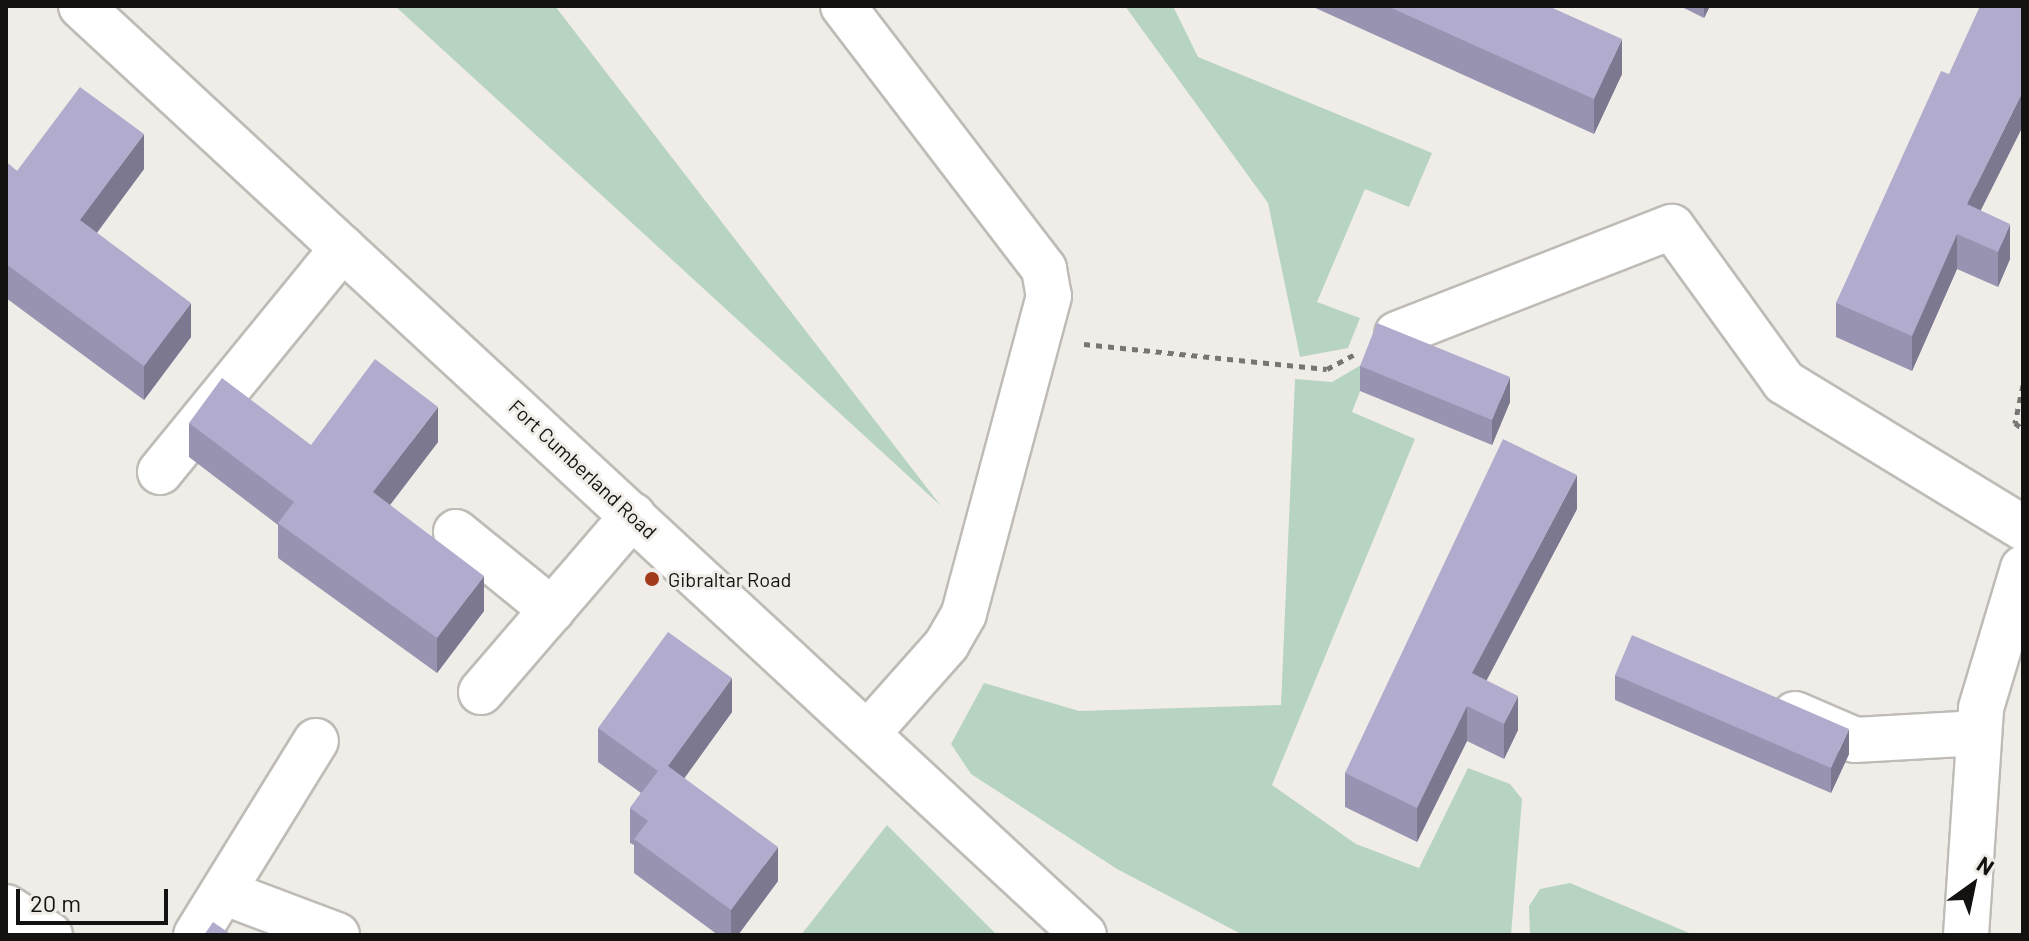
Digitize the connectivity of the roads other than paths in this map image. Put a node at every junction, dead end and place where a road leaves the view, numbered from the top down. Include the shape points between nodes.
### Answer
1 (81, 6) edge
2 (843, 6) edge
3 (343, 248) junction
4 (1397, 334) edge
5 (160, 472) dead end
6 (633, 515) junction
7 (2023, 528) edge
8 (456, 532) dead end
9 (2023, 568) edge
10 (552, 610) junction
11 (481, 692) dead end
12 (1752, 696) edge
13 (868, 733) junction
14 (1979, 733) junction
15 (316, 741) dead end
16 (223, 892) junction
17 (6, 907) edge
18 (50, 935) edge
19 (196, 935) edge
20 (337, 935) edge
21 (1084, 935) edge
22 (1966, 935) edge

1 - 3 street, Fort Cumberland Road
2 - 13 street via 1044,269 1049,296 964,614 947,644
3 - 5 street
3 - 6 street, Fort Cumberland Road
4 - 7 street via 1672,227 1784,382
6 - 10 street
6 - 13 street, Fort Cumberland Road
8 - 10 street
9 - 14 street
10 - 11 street
12 - 14 street via 1855,740
13 - 21 street, Fort Cumberland Road
14 - 22 street
15 - 16 street
16 - 19 street
16 - 20 street
17 - 18 street

